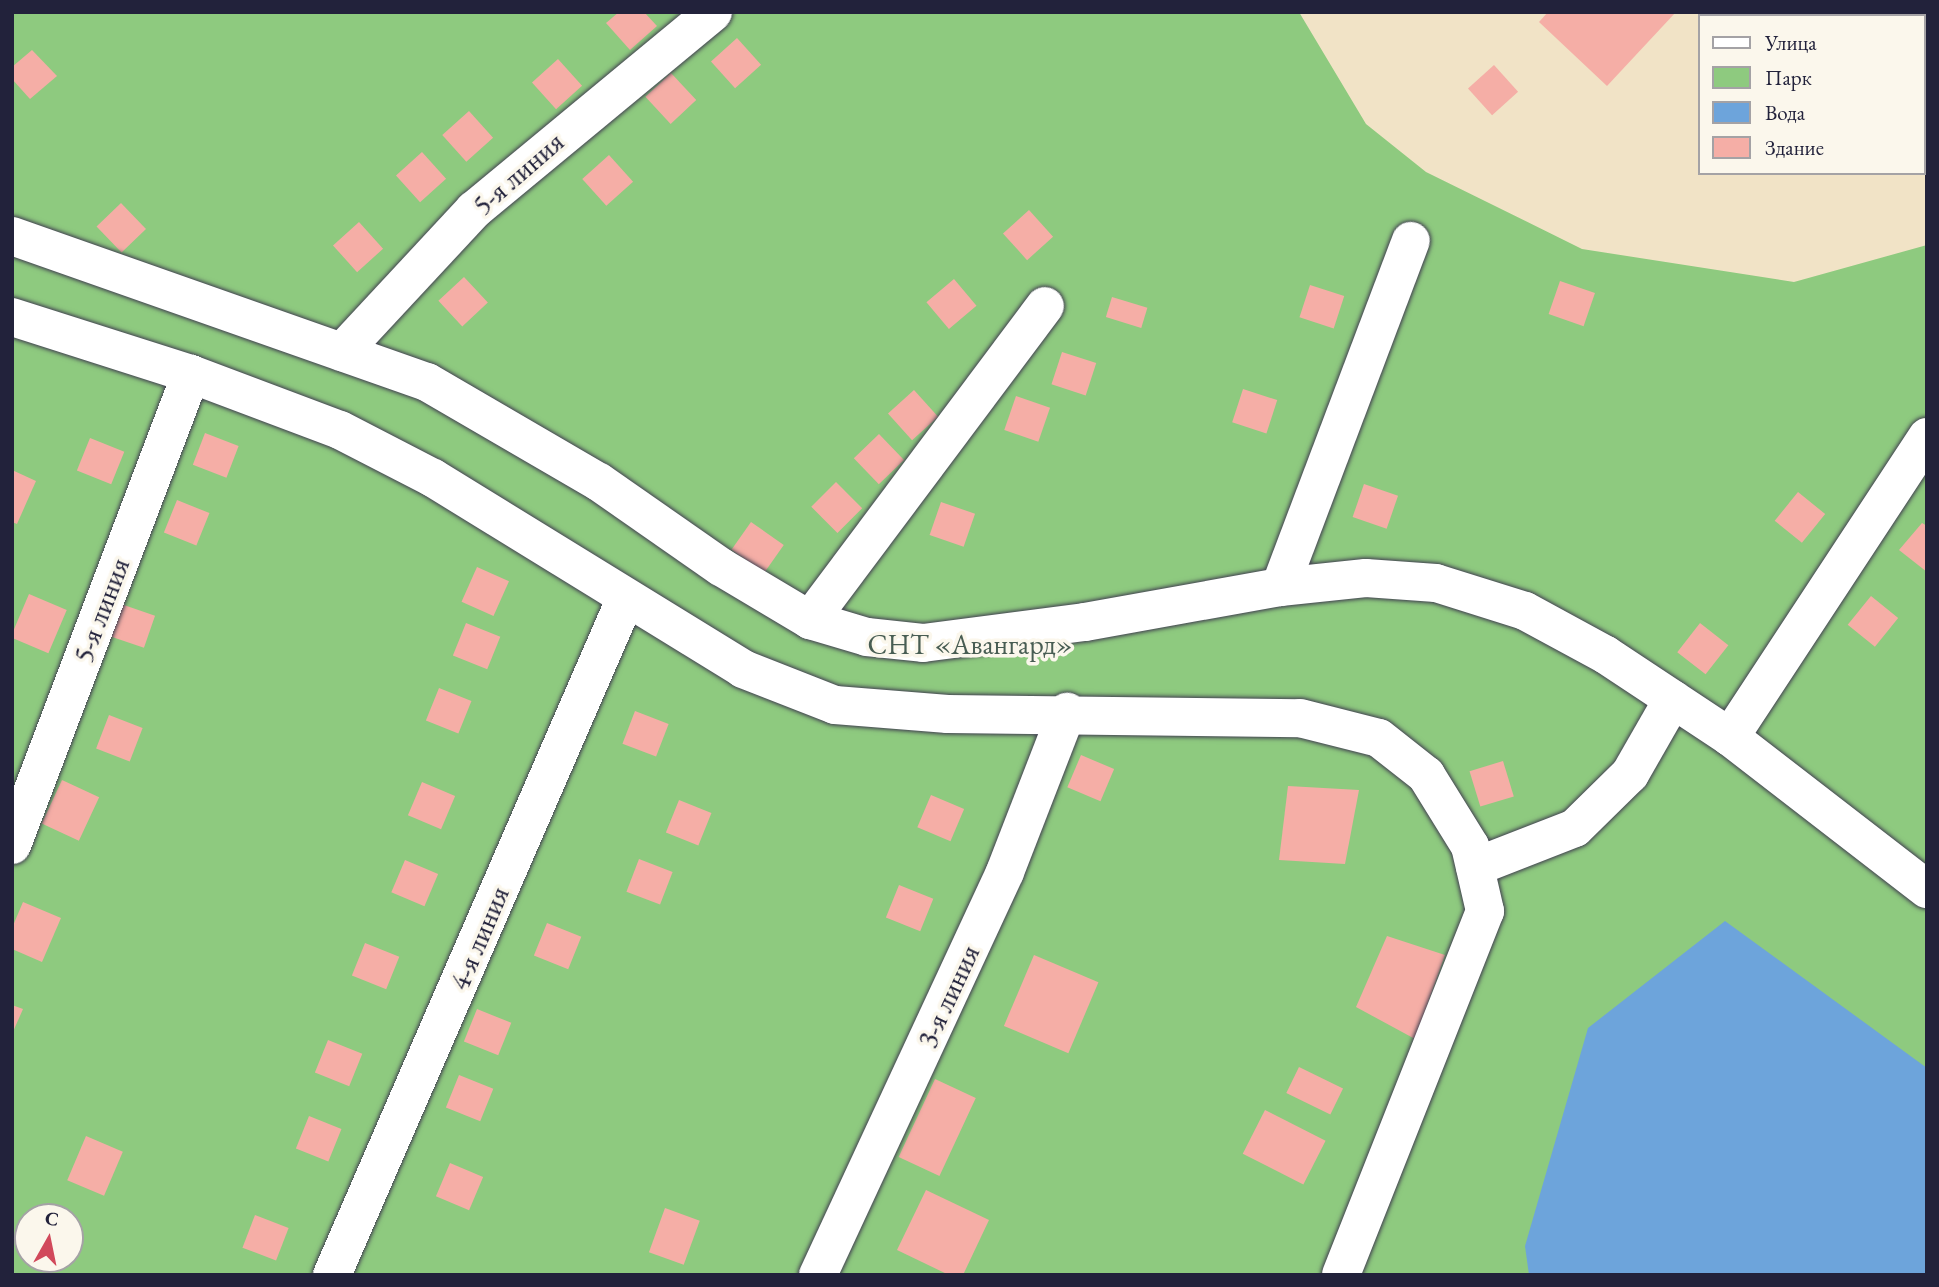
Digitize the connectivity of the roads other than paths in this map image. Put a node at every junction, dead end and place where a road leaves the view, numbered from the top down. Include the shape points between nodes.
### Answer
1 (713, 12) edge
2 (12, 236) edge
3 (1410, 241) dead end
4 (1045, 306) dead end
5 (12, 317) edge
6 (342, 352) junction
7 (191, 374) junction
8 (1927, 437) edge
9 (1280, 587) junction
10 (625, 600) junction
11 (810, 620) junction
12 (1673, 699) junction
13 (1067, 712) junction
14 (1730, 737) junction
15 (12, 845) edge
16 (1475, 867) junction
17 (1927, 889) edge
18 (332, 1275) edge
19 (818, 1275) edge
20 (1341, 1275) edge

1 - 6 street, 5-я линия via 474,210
2 - 6 street
3 - 9 street
4 - 11 street
5 - 7 street
6 - 11 street via 427,382 599,482 721,567
7 - 10 street via 340,430 433,478
7 - 15 street, 5-я линия
8 - 14 street
9 - 11 street via 1085,622 923,642 867,637
9 - 12 street via 1366,578 1436,583 1525,611
10 - 13 street via 743,669 835,705 947,714
10 - 18 street, 4-я линия
12 - 14 street
12 - 16 street via 1630,774 1575,828
13 - 16 street via 1300,718 1379,738 1426,775 1470,846
13 - 19 street, 3-я линия via 1005,872
14 - 17 street
16 - 20 street via 1485,911

